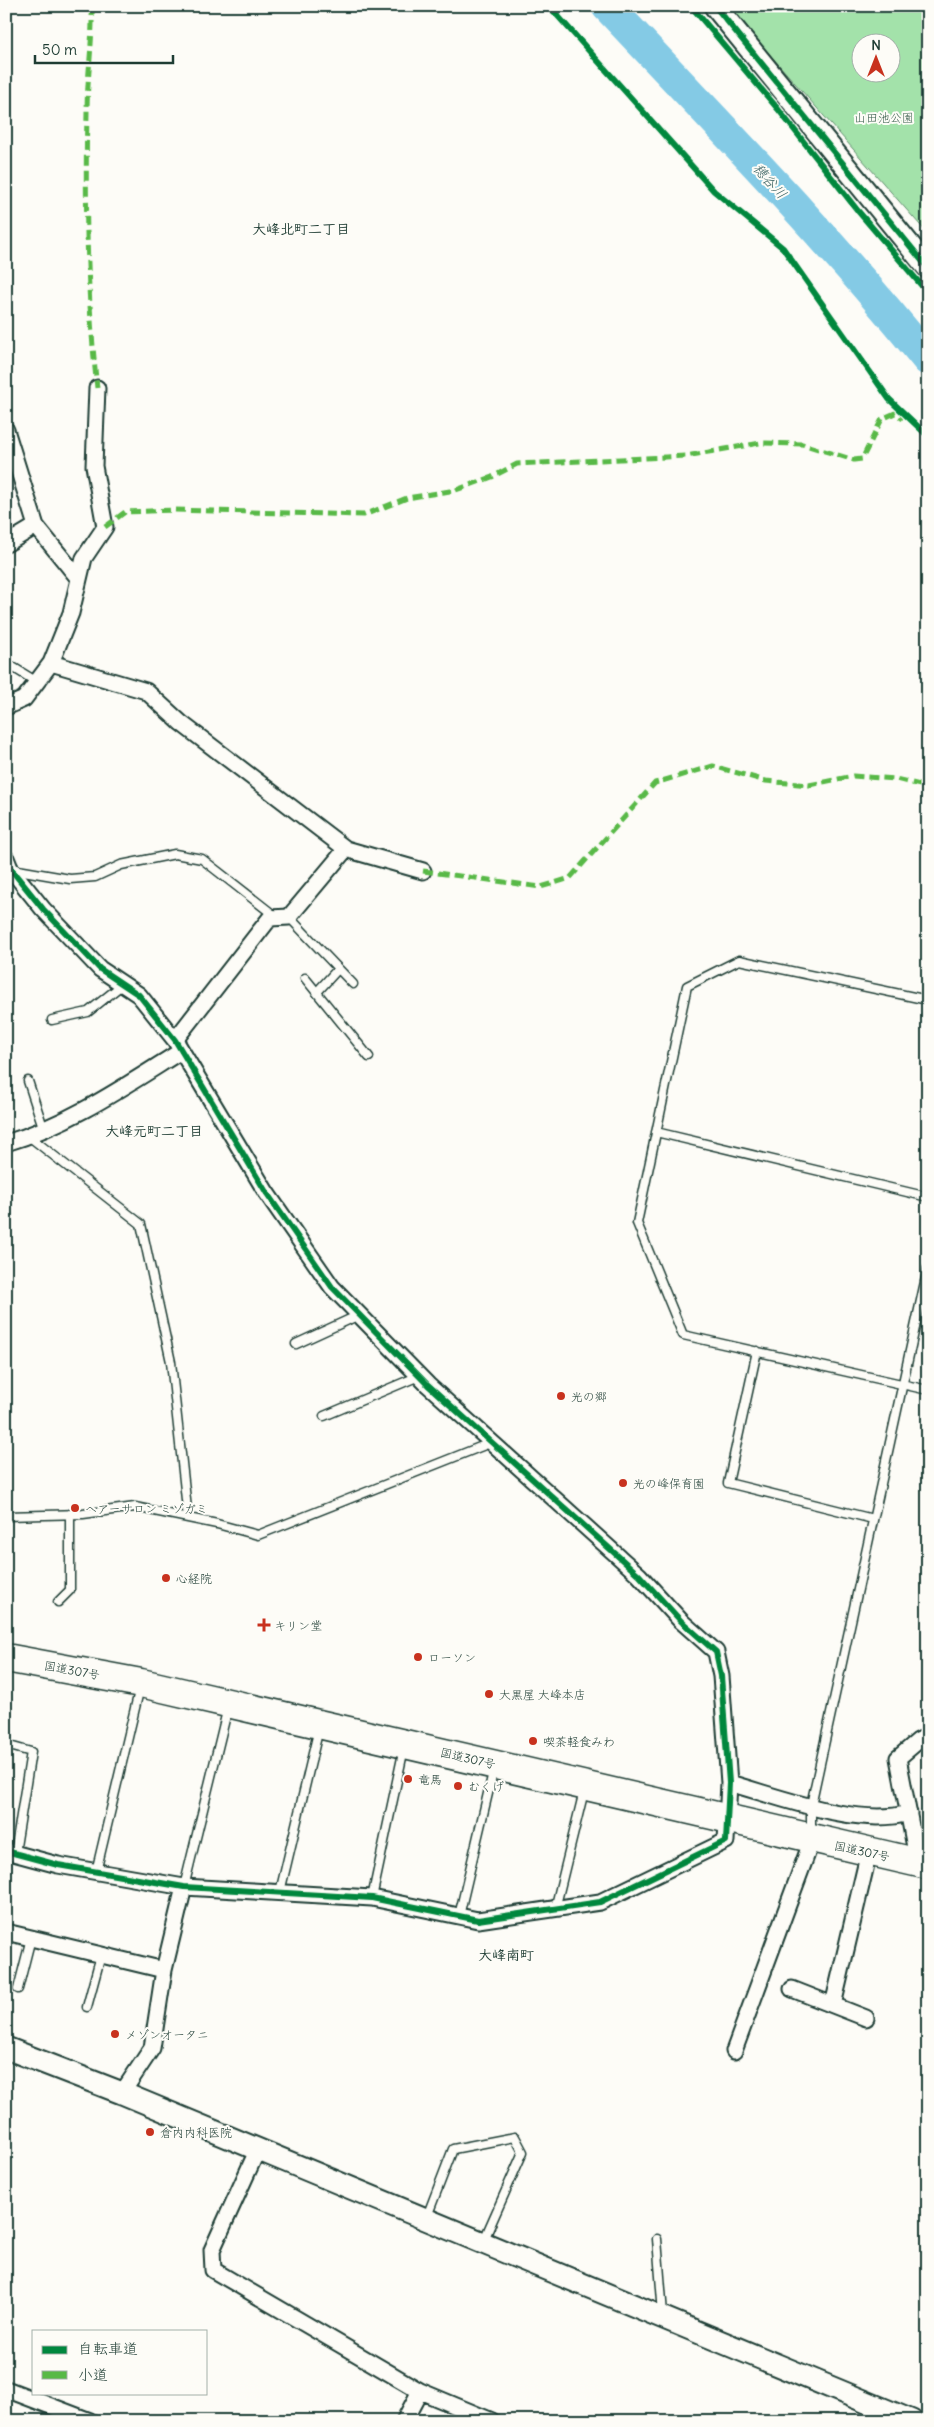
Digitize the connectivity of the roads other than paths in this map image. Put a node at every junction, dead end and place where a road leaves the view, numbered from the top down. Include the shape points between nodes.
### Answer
1 (715, 6) edge
2 (928, 268) edge
3 (97, 388) dead end
4 (6, 430) edge
5 (36, 526) junction
6 (6, 544) edge
7 (79, 579) junction
8 (6, 663) edge
9 (52, 663) junction
10 (37, 682) junction
11 (6, 707) edge
12 (346, 849) junction
13 (8, 863) edge
14 (423, 871) dead end
15 (283, 917) junction
16 (338, 969) junction
17 (305, 978) dead end
18 (123, 984) junction
19 (353, 984) dead end
20 (317, 992) junction
21 (928, 1000) edge
22 (52, 1020) dead end
23 (178, 1045) junction
24 (369, 1056) dead end
25 (28, 1081) dead end
26 (656, 1132) junction
27 (37, 1133) junction
28 (6, 1143) edge
29 (928, 1197) edge
30 (928, 1268) edge
31 (359, 1314) junction
32 (296, 1344) dead end
33 (757, 1350) junction
34 (419, 1376) junction
35 (902, 1385) junction
36 (928, 1390) edge
37 (324, 1416) dead end
38 (490, 1443) junction
39 (70, 1514) junction
40 (6, 1516) edge
41 (188, 1518) junction
42 (873, 1519) junction
43 (58, 1602) dead end
44 (6, 1658) edge
45 (141, 1683) junction
46 (229, 1703) junction
47 (320, 1724) junction
48 (928, 1736) edge
49 (405, 1743) junction
50 (6, 1745) edge
51 (495, 1764) junction
52 (729, 1783) junction
53 (586, 1785) junction
54 (811, 1805) junction
55 (909, 1813) junction
56 (728, 1817) junction
57 (812, 1840) junction
58 (10, 1852) edge
59 (870, 1852) junction
60 (923, 1864) edge
61 (96, 1872) junction
62 (184, 1888) junction
63 (280, 1892) junction
64 (372, 1898) junction
65 (555, 1908) junction
66 (459, 1916) junction
67 (6, 1932) edge
68 (31, 1938) junction
69 (101, 1955) junction
70 (164, 1970) junction
71 (18, 1989) dead end
72 (792, 1989) dead end
73 (833, 2005) junction
74 (87, 2006) dead end
75 (866, 2018) dead end
76 (6, 2048) edge
77 (734, 2050) dead end
78 (122, 2093) junction
79 (257, 2151) junction
80 (425, 2220) junction
81 (657, 2239) dead end
82 (482, 2244) junction
83 (663, 2318) junction
84 (6, 2389) edge
85 (420, 2391) junction
86 (90, 2421) edge
87 (404, 2421) edge
88 (492, 2421) edge
89 (912, 2421) edge

1 - 2 street
3 - 7 street via 94,466 105,527 84,558
4 - 5 street
5 - 6 street
5 - 7 street
7 - 9 street via 71,613
8 - 10 lane
9 - 10 street
9 - 12 street via 146,691 181,724
10 - 11 street via 24,699
12 - 14 street
12 - 15 street
13 - 15 lane via 70,879 95,877 121,865 175,854 202,859
13 - 18 street via 43,909 100,969
15 - 16 lane
15 - 23 street via 270,918
16 - 19 lane
16 - 20 lane
17 - 20 lane
18 - 22 lane via 88,1012
18 - 23 street via 139,995
20 - 24 lane
21 - 26 lane via 739,960 687,986
23 - 27 street via 88,1109
23 - 31 street via 266,1192 332,1287
25 - 27 lane
26 - 29 lane
26 - 33 lane via 637,1223 683,1335
27 - 28 street
27 - 41 lane via 141,1224 171,1362
30 - 35 lane
31 - 32 lane
31 - 34 street
33 - 35 lane
33 - 42 lane via 728,1483
34 - 37 lane
34 - 38 street
35 - 36 lane
35 - 42 lane
38 - 41 lane via 258,1535
38 - 52 street via 639,1575 681,1621 716,1652 721,1676
39 - 40 lane
39 - 41 lane via 135,1506
39 - 43 lane via 70,1590
42 - 54 lane
44 - 45 highway, 国道307号
45 - 46 highway, 国道307号
45 - 61 lane
46 - 47 highway, 国道307号
46 - 62 lane
47 - 49 highway, 国道307号
47 - 63 lane
48 - 55 street via 898,1758
49 - 51 highway, 国道307号
49 - 64 lane
50 - 58 lane via 31,1752
51 - 53 highway, 国道307号
51 - 66 lane
52 - 54 street
52 - 56 street
53 - 56 highway, 国道307号
53 - 65 lane
54 - 55 street via 842,1814 894,1817
54 - 57 lane
55 - 60 street
56 - 57 highway, 国道307号
56 - 65 street via 726,1841 600,1902
57 - 59 highway, 国道307号
57 - 77 street
58 - 61 street
59 - 60 highway, 国道307号
59 - 73 street
61 - 62 street
62 - 63 street
62 - 70 street
63 - 64 street
64 - 66 street
65 - 66 street via 478,1920
67 - 68 street
68 - 69 street
68 - 71 lane
69 - 70 street
69 - 74 lane
70 - 78 street via 152,2048
72 - 73 street
73 - 75 street
76 - 78 street
78 - 79 street
79 - 80 street
79 - 85 street via 212,2250 213,2270
80 - 82 street
80 - 82 lane via 453,2149 515,2137 523,2152
81 - 83 lane
82 - 83 street
83 - 89 street
84 - 86 street
85 - 87 street
85 - 88 street

